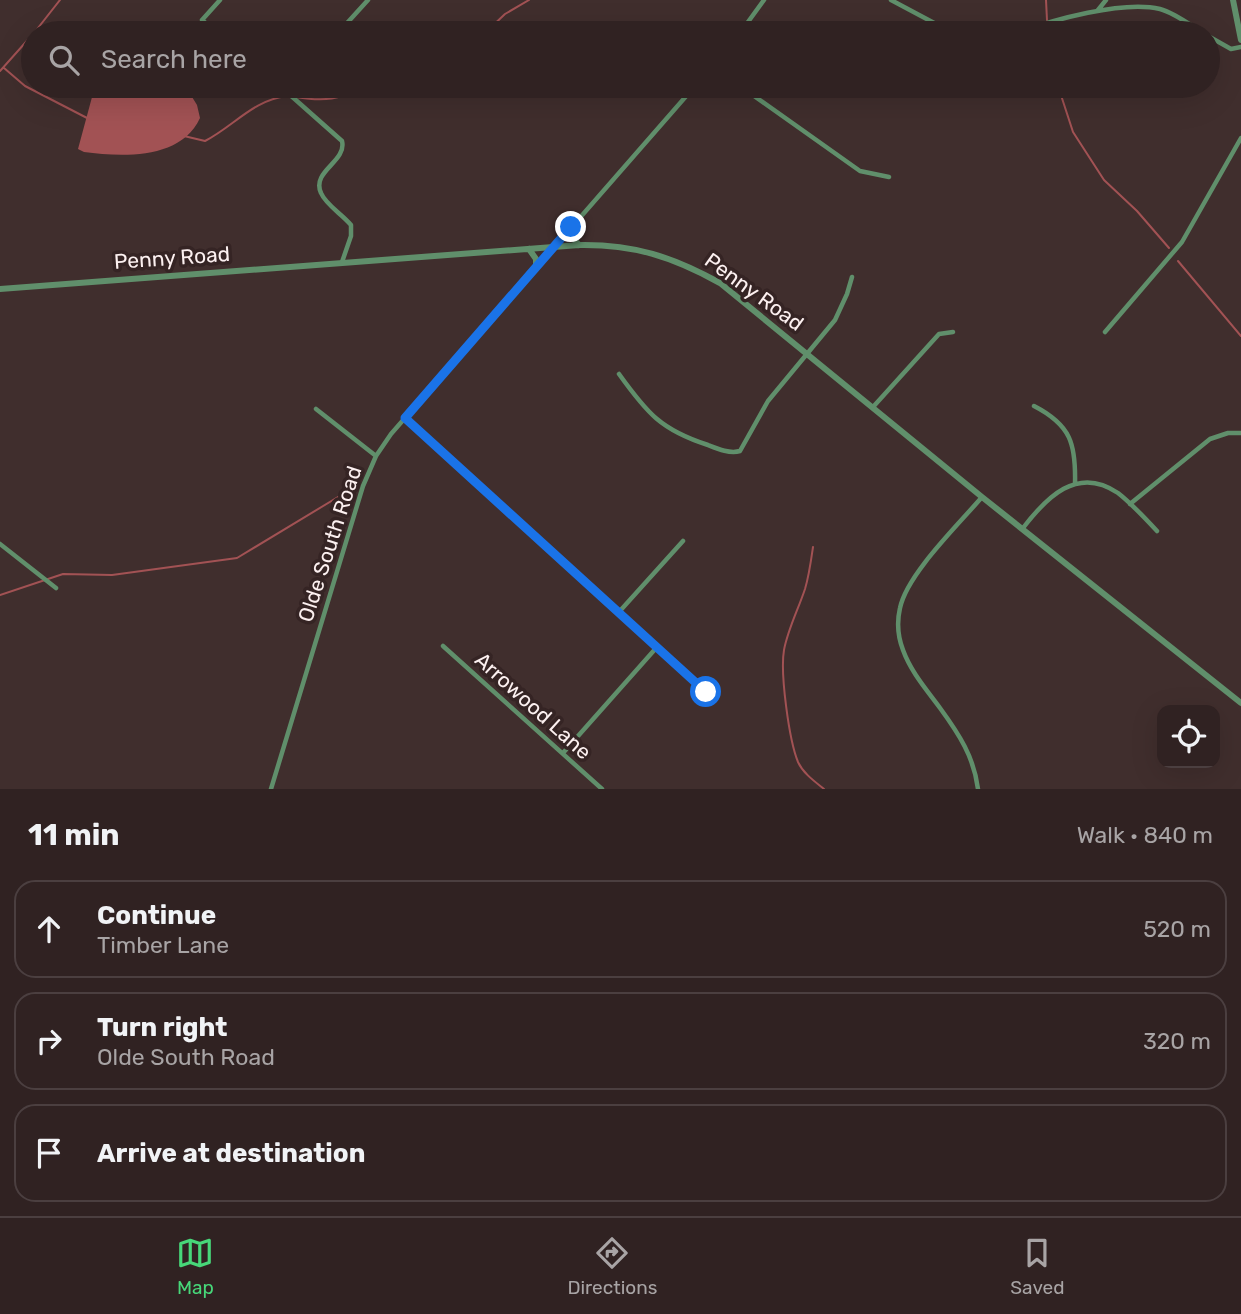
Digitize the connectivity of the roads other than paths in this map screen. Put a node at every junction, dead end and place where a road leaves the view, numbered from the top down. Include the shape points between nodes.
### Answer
1 (219, 0) edge
2 (368, 0) edge
3 (764, 0) edge
4 (891, 0) edge
5 (1106, 0) edge
6 (1233, 0) edge
7 (1097, 11) junction
8 (203, 21) edge
9 (349, 21) edge
10 (749, 21) edge
11 (930, 21) edge
12 (1052, 21) edge
13 (1182, 21) edge
14 (1241, 40) edge
15 (1220, 43) edge
16 (1241, 47) edge
17 (294, 98) edge
18 (684, 98) edge
19 (757, 98) edge
20 (1241, 138) edge
21 (889, 177) dead end
22 (571, 227) junction
23 (579, 246) junction
24 (553, 247) junction
25 (529, 248) junction
26 (342, 262) junction
27 (536, 267) junction
28 (852, 277) dead end
29 (0, 289) edge
30 (953, 332) dead end
31 (1105, 332) dead end
32 (807, 353) junction
33 (619, 374) dead end
34 (1034, 406) dead end
35 (873, 407) junction
36 (316, 408) dead end
37 (405, 418) junction
38 (1241, 433) edge
39 (376, 456) junction
40 (1075, 484) junction
41 (982, 497) junction
42 (1130, 504) junction
43 (1023, 528) junction
44 (1157, 531) dead end
45 (683, 541) dead end
46 (0, 544) edge
47 (56, 588) dead end
48 (619, 612) junction
49 (443, 646) dead end
50 (657, 647) junction
51 (706, 692) dead end
52 (1241, 703) edge
53 (563, 753) junction
54 (271, 789) edge
55 (602, 789) edge
56 (978, 789) edge

1 - 8 street
2 - 9 street
3 - 10 street
4 - 11 street
5 - 7 street
6 - 14 street
7 - 12 street
7 - 13 street via 1159,8
15 - 16 street via 1231,49
17 - 26 street via 342,141 341,155 319,184 321,193 351,225
18 - 22 street, Olde South Road
19 - 21 street via 860,171
20 - 31 street via 1182,242
22 - 23 street
22 - 24 street, Olde South Road
23 - 24 street, Penny Road
23 - 32 street, Penny Road via 626,247 691,267 720,283
24 - 25 street, Penny Road
24 - 27 street, Olde South Road
25 - 26 street, Penny Road
25 - 27 street
26 - 29 street, Penny Road
27 - 37 street, Olde South Road
28 - 32 street via 839,312
30 - 35 street via 939,334
32 - 33 street via 760,413 743,447 734,452 667,428
32 - 35 street, Penny Road
34 - 40 street via 1060,422 1069,436
35 - 41 street, Penny Road
36 - 39 street
37 - 39 street, Olde South Road
37 - 48 street
38 - 42 street via 1210,439
39 - 54 street, Olde South Road
40 - 42 street via 1103,486
40 - 43 street via 1046,499
41 - 43 street, Penny Road
41 - 56 street via 907,588 898,625 911,668 961,738
42 - 44 street
43 - 52 street, Penny Road
45 - 48 street
46 - 47 street
48 - 50 street
49 - 53 street, Arrowood Lane
50 - 51 street
50 - 53 street
53 - 55 street, Arrowood Lane

